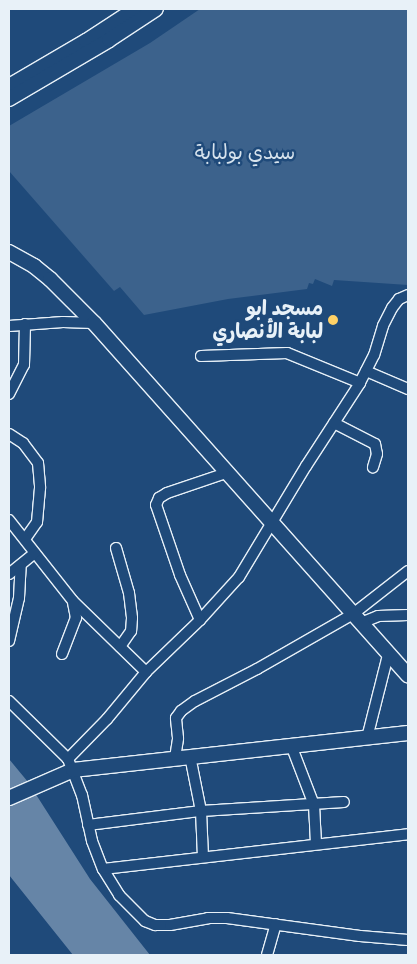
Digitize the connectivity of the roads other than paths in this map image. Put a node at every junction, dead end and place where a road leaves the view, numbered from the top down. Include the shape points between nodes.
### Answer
1 (135, 9) edge
2 (156, 9) edge
3 (9, 86) edge
4 (9, 99) edge
5 (9, 252) edge
6 (408, 295) edge
7 (94, 323) junction
8 (25, 324) junction
9 (9, 326) edge
10 (201, 356) dead end
11 (366, 371) junction
12 (360, 383) junction
13 (408, 389) edge
14 (9, 394) edge
15 (334, 423) junction
16 (9, 434) edge
17 (373, 467) dead end
18 (226, 473) junction
19 (9, 520) edge
20 (273, 523) junction
21 (25, 539) junction
22 (116, 548) dead end
23 (35, 552) junction
24 (21, 565) junction
25 (408, 571) edge
26 (9, 574) edge
27 (73, 601) junction
28 (408, 615) edge
29 (357, 619) junction
30 (200, 620) junction
31 (9, 641) edge
32 (120, 647) junction
33 (62, 654) dead end
34 (388, 655) junction
35 (146, 672) junction
36 (408, 676) edge
37 (9, 701) edge
38 (408, 733) edge
39 (366, 738) junction
40 (291, 745) junction
41 (190, 756) junction
42 (175, 758) junction
43 (70, 764) junction
44 (9, 798) edge
45 (344, 802) dead end
46 (314, 805) junction
47 (201, 811) junction
48 (88, 825) junction
49 (408, 834) edge
50 (316, 843) junction
51 (203, 857) junction
52 (103, 869) junction
53 (276, 924) junction
54 (408, 940) edge
55 (267, 955) edge

1 - 3 main road
2 - 4 main road
5 - 7 main road via 50,279
6 - 11 street via 399,299 392,308
7 - 8 street
7 - 18 main road
8 - 9 street
8 - 14 street via 24,365
10 - 12 street via 287,353
11 - 12 street
11 - 13 street
12 - 15 street
15 - 17 street via 375,444 377,454
15 - 20 street
16 - 21 street via 24,443 38,463 37,522
18 - 20 main road
18 - 30 street via 167,493 156,504 180,575
19 - 21 street
20 - 29 main road
20 - 30 street via 239,577
21 - 23 street
22 - 32 street via 132,618 131,631
23 - 24 street
23 - 27 street
24 - 26 street
24 - 31 street via 19,598
25 - 29 street
27 - 32 street
27 - 33 street via 76,618
28 - 29 street
29 - 34 main road
29 - 42 street via 181,711 176,718
30 - 35 street
32 - 35 street
34 - 36 main road
34 - 39 street
35 - 43 street
37 - 43 street
38 - 39 main road
39 - 40 main road
40 - 41 main road
40 - 46 street
41 - 42 main road
41 - 47 street
42 - 43 main road
43 - 44 main road via 37,786
43 - 48 street
45 - 46 street
46 - 47 street
46 - 50 street
47 - 48 street
47 - 51 street
48 - 52 street
49 - 50 street
50 - 51 street
51 - 52 street
52 - 53 street via 136,914 155,925 217,918
53 - 54 street
53 - 55 street

